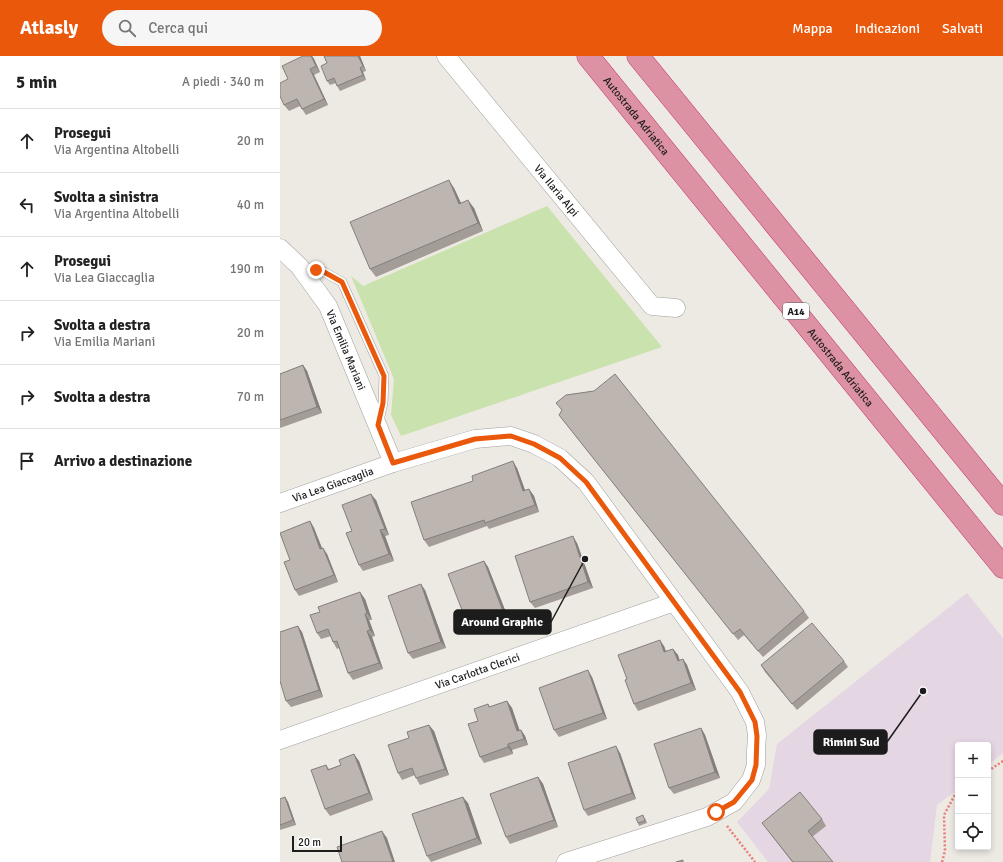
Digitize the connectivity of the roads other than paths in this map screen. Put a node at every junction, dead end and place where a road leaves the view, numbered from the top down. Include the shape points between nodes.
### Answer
1 (446, 56) edge
2 (588, 56) edge
3 (638, 56) edge
4 (280, 248) edge
5 (299, 266) junction
6 (676, 308) dead end
7 (378, 425) junction
8 (393, 463) junction
9 (280, 503) edge
10 (1003, 504) edge
11 (1003, 567) edge
12 (674, 602) junction
13 (280, 740) edge
14 (566, 862) edge

1 - 6 street, Via Ilaria Alpi via 652,306
2 - 11 highway, Autostrada Adriatica / A14
3 - 10 highway
4 - 5 street, Via Emilia Mariani
5 - 7 street, Via Emilia Mariani via 328,306
5 - 7 lane via 324,272 342,282 384,376 383,403
7 - 8 street, Via Emilia Mariani
8 - 9 street, Via Lea Giaccaglia
8 - 12 street, Via Lea Giaccaglia via 475,439 511,436 534,444 560,458 586,482
12 - 13 street, Via Carlotta Clerici
12 - 14 street, Via Lea Giaccaglia via 740,692 755,722 756,765 752,780 734,802 707,817

